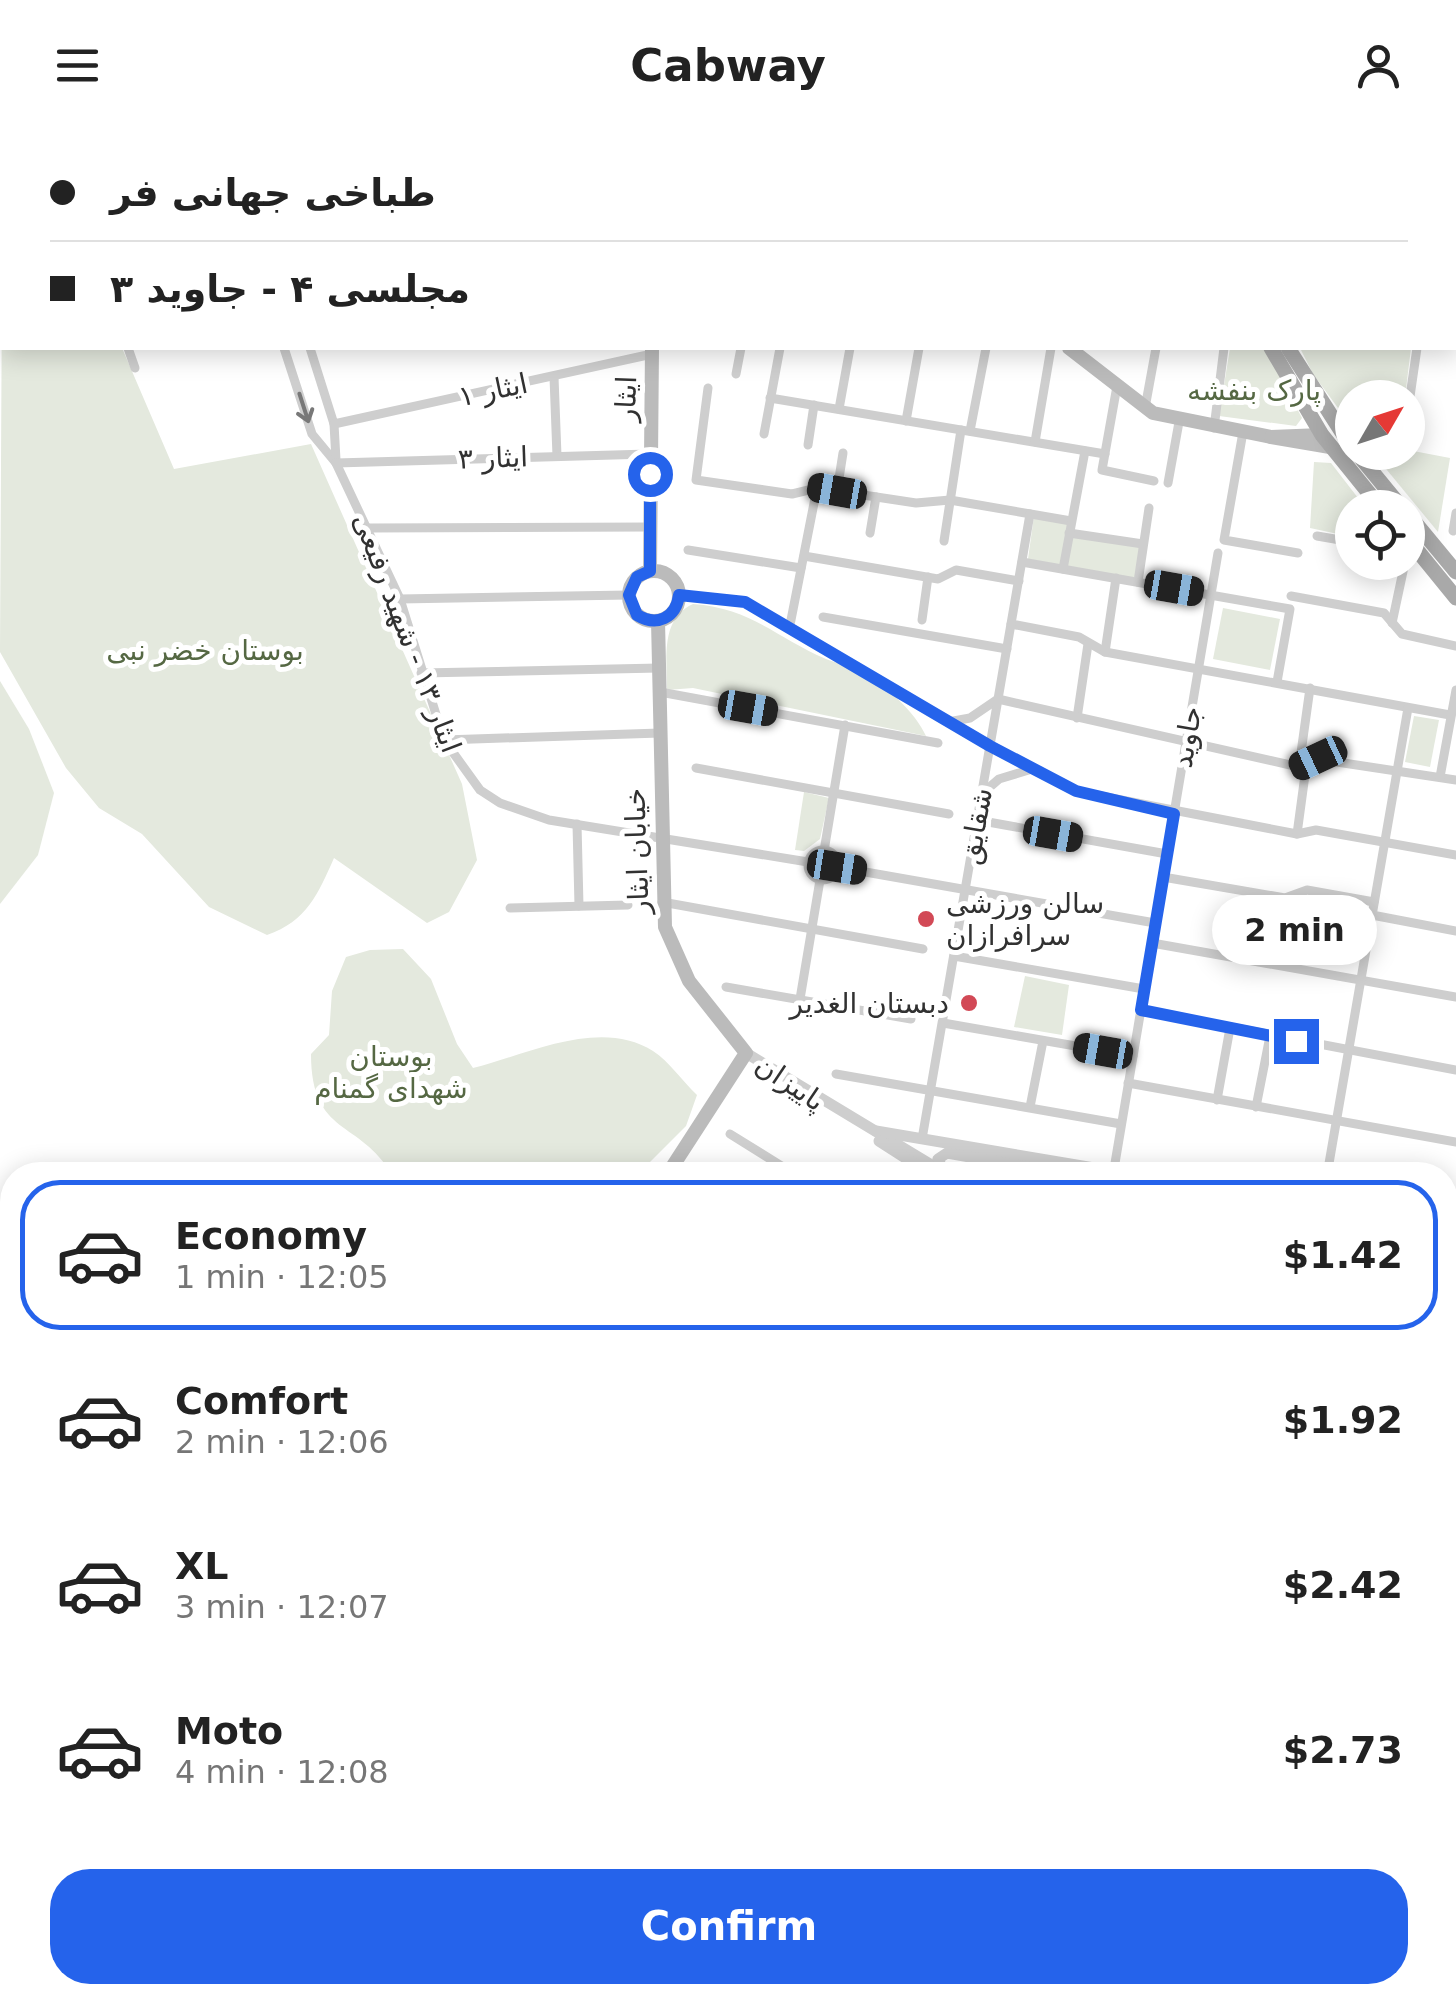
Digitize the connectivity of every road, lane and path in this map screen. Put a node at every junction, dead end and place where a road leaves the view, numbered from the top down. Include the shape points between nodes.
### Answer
1 (129, 350) edge
2 (285, 350) edge
3 (311, 350) edge
4 (653, 350) edge
5 (741, 350) edge
6 (780, 350) edge
7 (850, 350) edge
8 (919, 350) edge
9 (985, 350) edge
10 (1051, 350) edge
11 (1156, 350) edge
12 (1224, 350) edge
13 (1273, 350) edge
14 (1289, 350) edge
15 (1417, 350) edge
16 (1088, 354) edge
17 (135, 368) dead end
18 (736, 374) dead end
19 (554, 377) junction
20 (1412, 380) edge
21 (1117, 386) junction
22 (708, 388) dead end
23 (770, 398) junction
24 (814, 405) junction
25 (1145, 408) junction
26 (839, 409) junction
27 (906, 421) junction
28 (1179, 422) junction
29 (1335, 422) edge
30 (334, 424) junction
31 (1214, 428) junction
32 (965, 431) junction
33 (1243, 432) junction
34 (764, 434) dead end
35 (1326, 441) junction
36 (1335, 441) edge
37 (1034, 442) junction
38 (808, 445) dead end
39 (1084, 451) junction
40 (843, 453) dead end
41 (650, 454) junction
42 (1105, 454) junction
43 (557, 456) junction
44 (336, 462) junction
45 (1371, 470) edge
46 (1154, 480) dead end
47 (1168, 482) dead end
48 (817, 488) junction
49 (1366, 490) edge
50 (1387, 490) edge
51 (837, 491) junction
52 (876, 497) junction
53 (950, 500) junction
54 (1150, 508) dead end
55 (1456, 513) edge
56 (1030, 514) junction
57 (1071, 521) junction
58 (650, 527) junction
59 (369, 528) junction
60 (1453, 530) dead end
61 (870, 533) dead end
62 (1069, 533) junction
63 (1425, 535) edge
64 (1317, 536) dead end
65 (1335, 539) edge
66 (944, 542) dead end
67 (1143, 544) junction
68 (688, 550) dead end
69 (1218, 553) dead end
70 (1298, 553) dead end
71 (804, 556) junction
72 (1022, 562) junction
73 (1425, 563) edge
74 (801, 568) junction
75 (1063, 569) junction
76 (650, 571) junction
77 (1456, 572) edge
78 (928, 578) junction
79 (1116, 578) junction
80 (1401, 580) edge
81 (1018, 581) junction
82 (1138, 582) junction
83 (1211, 594) junction
84 (629, 595) junction
85 (679, 595) junction
86 (1291, 596) dead end
87 (1456, 598) edge
88 (400, 600) junction
89 (823, 617) dead end
90 (922, 620) dead end
91 (658, 621) junction
92 (1392, 623) junction
93 (1012, 624) junction
94 (790, 625) junction
95 (1088, 644) junction
96 (1456, 646) edge
97 (1007, 649) junction
98 (1105, 652) junction
99 (659, 668) junction
100 (1198, 669) junction
101 (421, 673) junction
102 (1277, 682) junction
103 (1310, 688) junction
104 (660, 692) junction
105 (1455, 695) edge
106 (998, 699) junction
107 (1408, 708) junction
108 (1450, 715) junction
109 (1077, 718) junction
110 (948, 722) junction
111 (845, 725) junction
112 (660, 733) junction
113 (444, 740) junction
114 (938, 742) dead end
115 (1186, 744) junction
116 (990, 746) junction
117 (1299, 767) junction
118 (696, 768) dead end
119 (1032, 769) junction
120 (1397, 771) junction
121 (1440, 778) junction
122 (1456, 780) edge
123 (834, 792) junction
124 (982, 794) junction
125 (949, 814) dead end
126 (1174, 814) junction
127 (978, 820) junction
128 (577, 824) junction
129 (1297, 834) junction
130 (661, 835) junction
131 (1384, 842) junction
132 (824, 850) junction
133 (1167, 854) junction
134 (1456, 855) edge
135 (808, 862) junction
136 (837, 867) junction
137 (1163, 877) junction
138 (820, 880) junction
139 (966, 888) junction
140 (662, 902) junction
141 (1374, 902) junction
142 (628, 905) dead end
143 (579, 906) junction
144 (510, 908) dead end
145 (1372, 914) junction
146 (1156, 923) junction
147 (812, 930) junction
148 (1456, 931) edge
149 (1152, 943) junction
150 (923, 949) dead end
151 (954, 956) junction
152 (1360, 982) junction
153 (726, 987) dead end
154 (1144, 989) junction
155 (1456, 997) edge
156 (800, 999) junction
157 (1141, 1010) junction
158 (911, 1019) dead end
159 (943, 1023) junction
160 (1230, 1028) junction
161 (1270, 1036) junction
162 (1044, 1040) junction
163 (1348, 1051) junction
164 (746, 1053) junction
165 (1133, 1056) junction
166 (1456, 1070) edge
167 (836, 1074) dead end
168 (1128, 1083) junction
169 (931, 1090) junction
170 (1217, 1100) junction
171 (1030, 1107) junction
172 (1256, 1107) junction
173 (1336, 1121) junction
174 (1121, 1124) junction
175 (876, 1131) junction
176 (730, 1134) dead end
177 (922, 1139) junction
178 (1456, 1142) edge
179 (676, 1162) edge
180 (775, 1162) edge
181 (912, 1162) edge
182 (927, 1162) edge
183 (940, 1162) edge
184 (999, 1162) edge
185 (1058, 1162) edge
186 (1114, 1162) edge
187 (1329, 1162) edge

1 - 17 street
2 -> 44 street, ایثار ۱۳ - شهید رفیعی via 312,434
3 - 30 street, ایثار ۱۳ - شهید رفیعی
4 - 19 street, ایثار ۱
4 - 41 main road, ایثار
5 - 18 street
6 - 23 street
7 - 26 street
8 - 27 street
9 - 32 street
10 - 37 street
11 - 25 street
12 - 31 street
13 - 35 main road
14 - 29 main road
15 - 20 street
16 - 21 main road
19 - 30 street, ایثار ۱
19 - 43 street
21 - 25 main road
21 - 42 street
22 - 48 street via 696,480 792,494
23 - 24 street
23 - 34 street
24 - 26 street
24 - 38 street
25 - 28 main road
26 - 27 street
27 - 32 street
28 - 31 main road
28 - 47 street
30 - 44 street, ایثار ۱۳ - شهید رفیعی
31 - 33 main road
32 - 37 street
32 - 53 street
33 - 35 main road
33 - 70 street via 1224,540
35 - 36 main road
35 - 49 main road
37 - 39 street
39 - 42 street
39 - 57 street
40 - 51 street
41 - 43 street, ایثار ۳
41 - 58 main road, ایثار
42 - 46 street via 1102,470
43 - 44 street, ایثار ۳
44 - 59 street, ایثار ۱۳ - شهید رفیعی
45 - 50 main road
48 - 51 street
48 - 71 street
51 - 52 street
52 - 53 street
52 - 61 street
53 - 56 street
53 - 66 street
54 - 67 street
55 - 60 street
56 - 57 street
56 - 72 street, شقایق
57 - 62 street
58 - 59 street
58 - 76 main road, ایثار
59 - 88 street, ایثار ۱۳ - شهید رفیعی
62 - 67 street
62 - 75 street
63 - 77 main road
64 - 65 street
67 - 82 street
68 - 74 street
69 - 83 street, جاوید
71 - 74 street
71 - 78 street
72 - 75 street
72 - 81 street, شقایق
73 - 87 main road
74 - 94 street
75 - 79 street
76 - 84 main road via 637,577
76 - 85 main road via 672,580
78 - 81 street via 956,570
78 - 90 street
79 - 82 street
79 - 98 street
80 - 92 street
81 - 93 street, شقایق
82 - 83 street
83 - 100 street, جاوید
83 - 102 street via 1290,609
84 - 88 street
84 - 91 main road via 637,615
85 - 91 main road via 671,614
85 - 94 street via 733,598
86 - 92 street via 1384,614
88 - 101 street, ایثار ۱۳ - شهید رفیعی
89 - 97 street
91 - 99 main road, خیابان ایثار
92 - 96 street via 1402,634
93 - 95 street
93 - 97 street, شقایق
94 - 110 street
95 - 98 street
95 - 109 street
97 - 106 street, شقایق
98 - 100 street
99 - 101 street
99 - 104 main road, خیابان ایثار
100 - 102 street
100 - 115 street, جاوید
101 - 113 street, ایثار ۱۳ - شهید رفیعی
102 - 103 street
103 - 107 street
103 - 117 street
104 - 111 street
104 - 112 main road, خیابان ایثار
105 - 108 street
106 - 109 street
106 - 110 street via 970,718
106 - 116 street, شقایق
107 - 108 street
107 - 120 street
108 - 121 street
109 - 115 street
110 - 116 street
111 - 114 street
111 - 123 street
112 - 113 street
112 - 130 main road, خیابان ایثار
113 - 128 street, ایثار ۱۳ - شهید رفیعی via 467,777 490,797
115 - 117 street
115 - 126 street, جاوید
116 - 119 street
116 - 124 street, شقایق
117 - 120 street via 1318,758
117 - 129 street via 1306,775
118 - 123 street
119 - 124 street via 998,779
119 - 126 street via 1076,791
120 - 121 street
120 - 131 street
121 - 122 street
123 - 125 street
123 - 132 street
124 - 127 street, شقایق
126 - 129 street
126 - 133 street, جاوید
127 - 133 street
127 - 139 street, شقایق
128 - 130 street, ایثار ۱۳ - شهید رفیعی
128 - 143 street
129 - 131 street via 1316,830
130 - 135 street, ایثار ۱۳ - شهید رفیعی
130 - 140 main road, خیابان ایثار
131 - 134 street
131 - 141 street
132 - 135 street
132 - 136 street
133 - 137 street, جاوید
135 - 138 street
136 - 138 street via 831,878
136 - 139 street
137 - 141 street via 1285,898 1306,890
137 - 146 street, جاوید
138 - 147 street
139 - 146 street
139 - 151 street, شقایق
140 - 147 street
140 - 164 main road, خیابان ایثار via 671,949 688,981
141 - 145 street
142 - 143 street
143 - 144 street
145 - 148 street
145 - 152 street
146 - 149 street, جاوید
147 - 150 street
147 - 156 street
149 - 152 street
149 - 154 street, جاوید
151 - 154 street
151 - 159 street, شقایق
152 - 155 street
152 - 163 street
153 - 156 street
154 - 157 street, جاوید
156 - 158 street
157 - 160 street
157 - 165 street, جاوید
159 - 162 street
159 - 169 street, شقایق
160 - 161 street
160 - 170 street
161 - 163 street
161 - 172 street
162 - 165 street
162 - 171 street
163 - 166 street
163 - 173 street
164 - 175 street, پاییزان
164 - 179 main road
164 - 181 street, پاییزان
165 - 168 street, جاوید
167 - 169 street
168 - 170 street
168 - 174 street, جاوید
169 - 171 street
169 - 177 street, شقایق
170 - 172 street
171 - 174 street
172 - 173 street
173 - 178 street
173 - 187 street
174 - 186 street, جاوید
175 - 177 street
175 - 182 street, پاییزان
176 - 180 street
177 - 185 street
183 - 184 street via 947,1153

